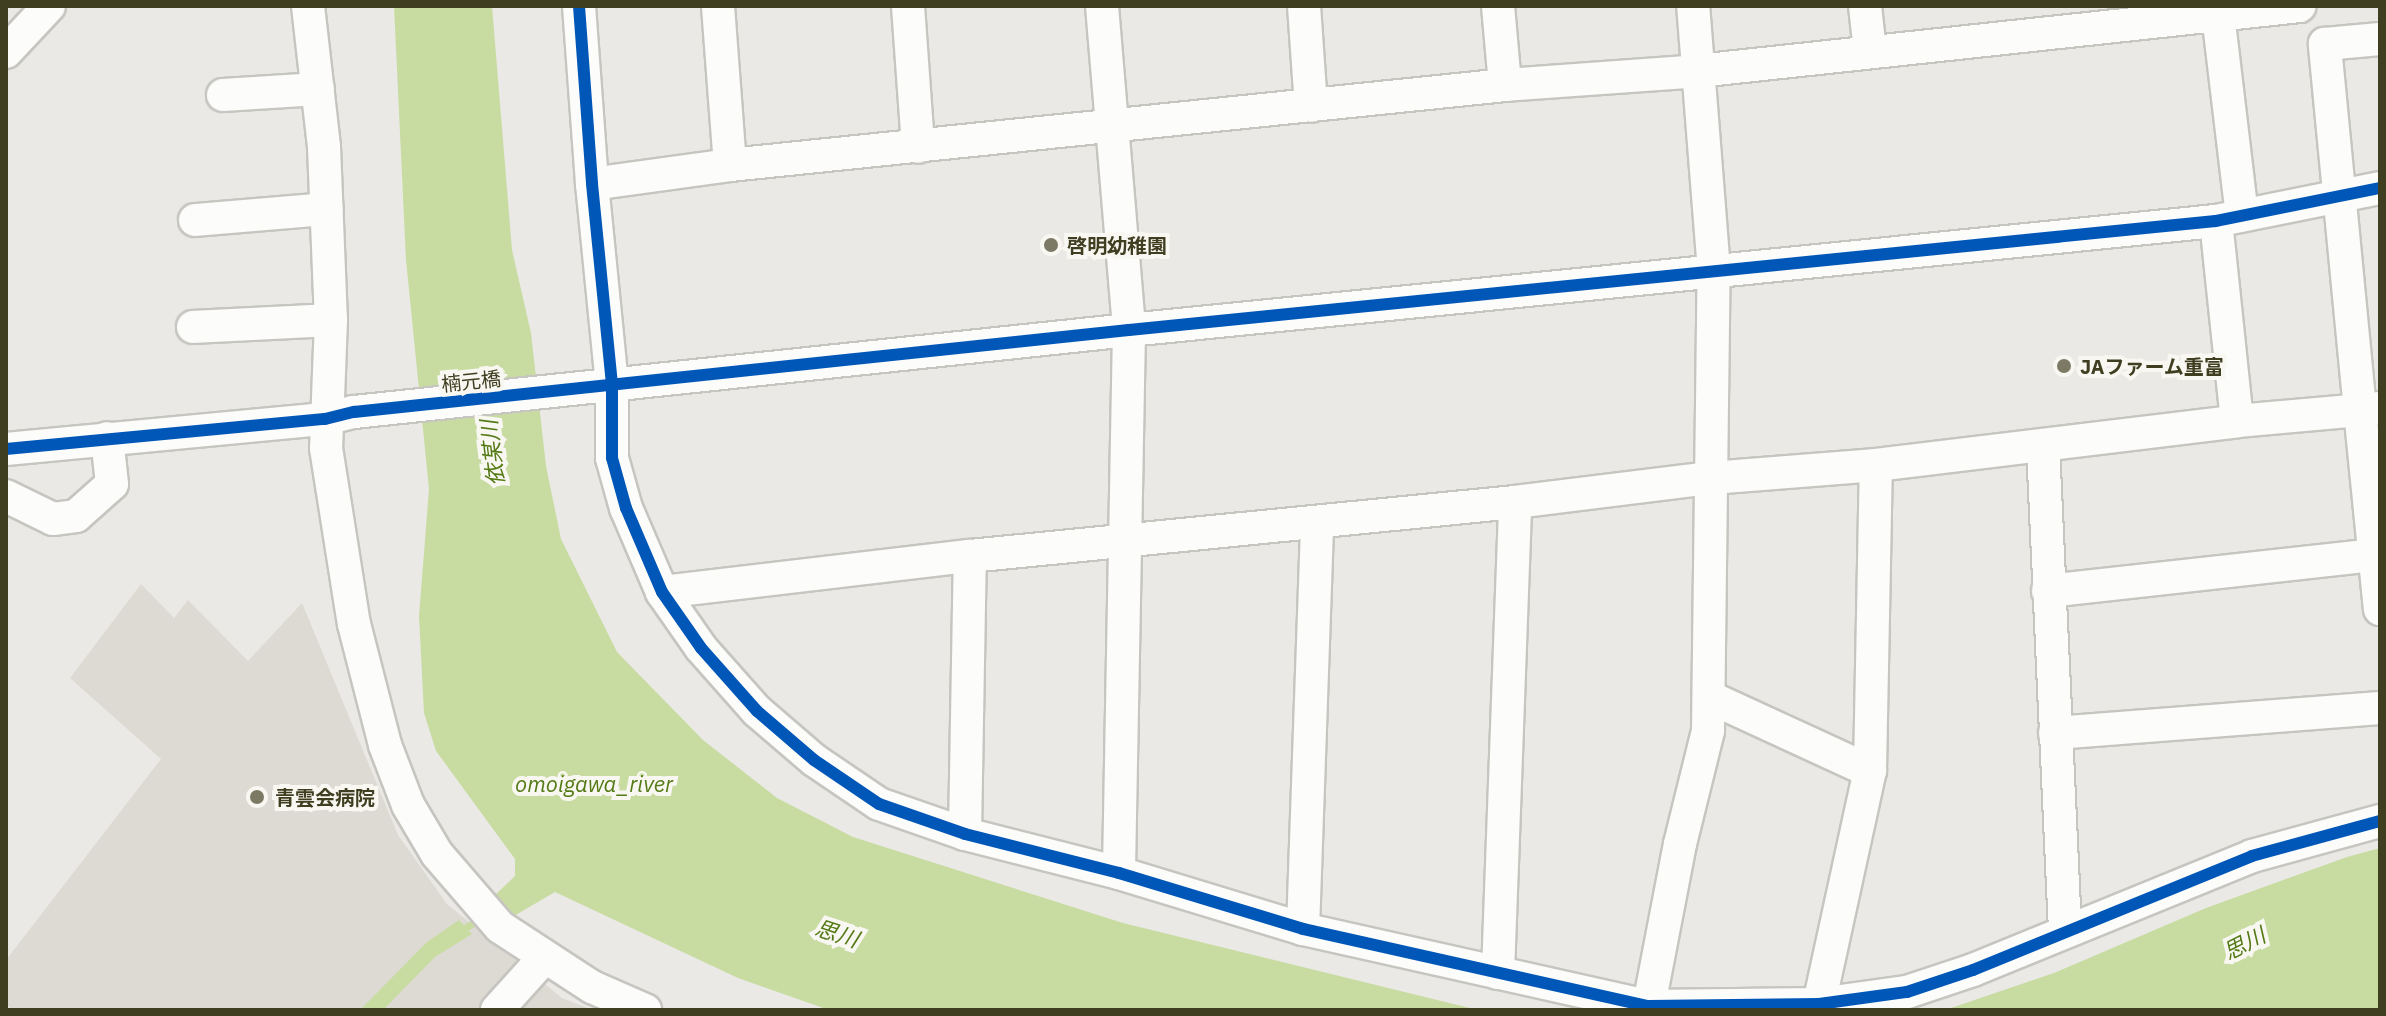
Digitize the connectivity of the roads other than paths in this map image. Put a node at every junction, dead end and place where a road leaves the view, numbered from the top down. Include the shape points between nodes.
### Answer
1 (49, 6) edge
2 (579, 6) edge
3 (718, 6) edge
4 (908, 6) edge
5 (1102, 6) edge
6 (1304, 6) edge
7 (1498, 6) edge
8 (1693, 6) edge
9 (1865, 6) edge
10 (2300, 6) edge
11 (2321, 6) edge
12 (307, 7) edge
13 (2217, 12) edge
14 (2043, 19) edge
15 (2380, 39) edge
16 (2325, 44) junction
17 (1870, 51) junction
18 (6, 52) edge
19 (1698, 71) junction
20 (1505, 85) junction
21 (318, 89) junction
22 (223, 95) dead end
23 (1311, 106) junction
24 (1110, 127) junction
25 (918, 147) junction
26 (730, 165) junction
27 (592, 184) junction
28 (2380, 188) edge
29 (2341, 194) junction
30 (327, 209) junction
31 (2229, 218) junction
32 (195, 220) dead end
33 (1714, 271) junction
34 (331, 320) junction
35 (193, 327) dead end
36 (1129, 330) junction
37 (603, 386) junction
38 (2370, 409) edge
39 (339, 416) junction
40 (2237, 421) junction
41 (107, 438) junction
42 (2043, 446) junction
43 (6, 449) edge
44 (1876, 465) junction
45 (1711, 478) junction
46 (6, 496) edge
47 (1515, 502) junction
48 (2376, 521) edge
49 (1317, 522) junction
50 (1127, 540) junction
51 (2375, 555) junction
52 (970, 556) junction
53 (2048, 591) junction
54 (662, 592) junction
55 (2380, 609) edge
56 (1709, 697) junction
57 (2380, 708) edge
58 (2055, 733) junction
59 (1870, 771) junction
60 (2380, 821) edge
61 (965, 834) junction
62 (1119, 873) junction
63 (1303, 929) junction
64 (2065, 932) junction
65 (544, 958) junction
66 (1498, 973) junction
67 (1819, 1004) junction
68 (1648, 1008) edge
69 (497, 1010) edge
70 (645, 1010) edge

1 - 18 street
2 - 27 street
3 - 26 street
4 - 25 street
5 - 24 street
6 - 23 street
7 - 20 street
8 - 19 street
9 - 17 street
10 - 13 street
11 - 16 street
12 - 21 street
13 - 14 street
13 - 31 street
14 - 17 street
15 - 16 street
16 - 29 street
17 - 19 street
19 - 20 street
19 - 33 street
20 - 23 street
21 - 22 street
21 - 30 street
23 - 24 street
24 - 25 street
24 - 36 street
25 - 26 street
26 - 27 street
27 - 37 street
28 - 29 street, 楠元橋
29 - 31 street, 楠元橋
29 - 38 street
30 - 32 street
30 - 34 street
31 - 33 street, 楠元橋
31 - 40 street
33 - 36 street, 楠元橋
33 - 45 street
34 - 35 street
34 - 39 street
36 - 37 street, 楠元橋
36 - 50 street
37 - 39 street, 楠元橋
37 - 54 street via 612,458 626,508
38 - 40 street
38 - 48 street
39 - 41 street, 楠元橋
39 - 65 street via 326,448 352,610 385,745 408,805 437,854 500,927
40 - 42 street
41 - 43 street, 楠元橋
41 - 46 street via 112,484 76,516 53,519
42 - 44 street
42 - 53 street
44 - 45 street
44 - 59 street
45 - 47 street
45 - 56 street
47 - 49 street
47 - 66 street
48 - 51 street
49 - 50 street
49 - 63 street
50 - 52 street
50 - 62 street
51 - 53 street
51 - 55 street
52 - 54 street
52 - 61 street
53 - 58 street
54 - 61 street via 701,648 748,700 814,760 879,804
56 - 59 street
56 - 68 street via 1708,731
57 - 58 street
58 - 64 street
59 - 67 street
60 - 64 street via 2252,856
61 - 62 street
62 - 63 street
63 - 66 street
64 - 67 street via 1907,992
65 - 69 street
65 - 70 street
66 - 68 street
67 - 68 street

